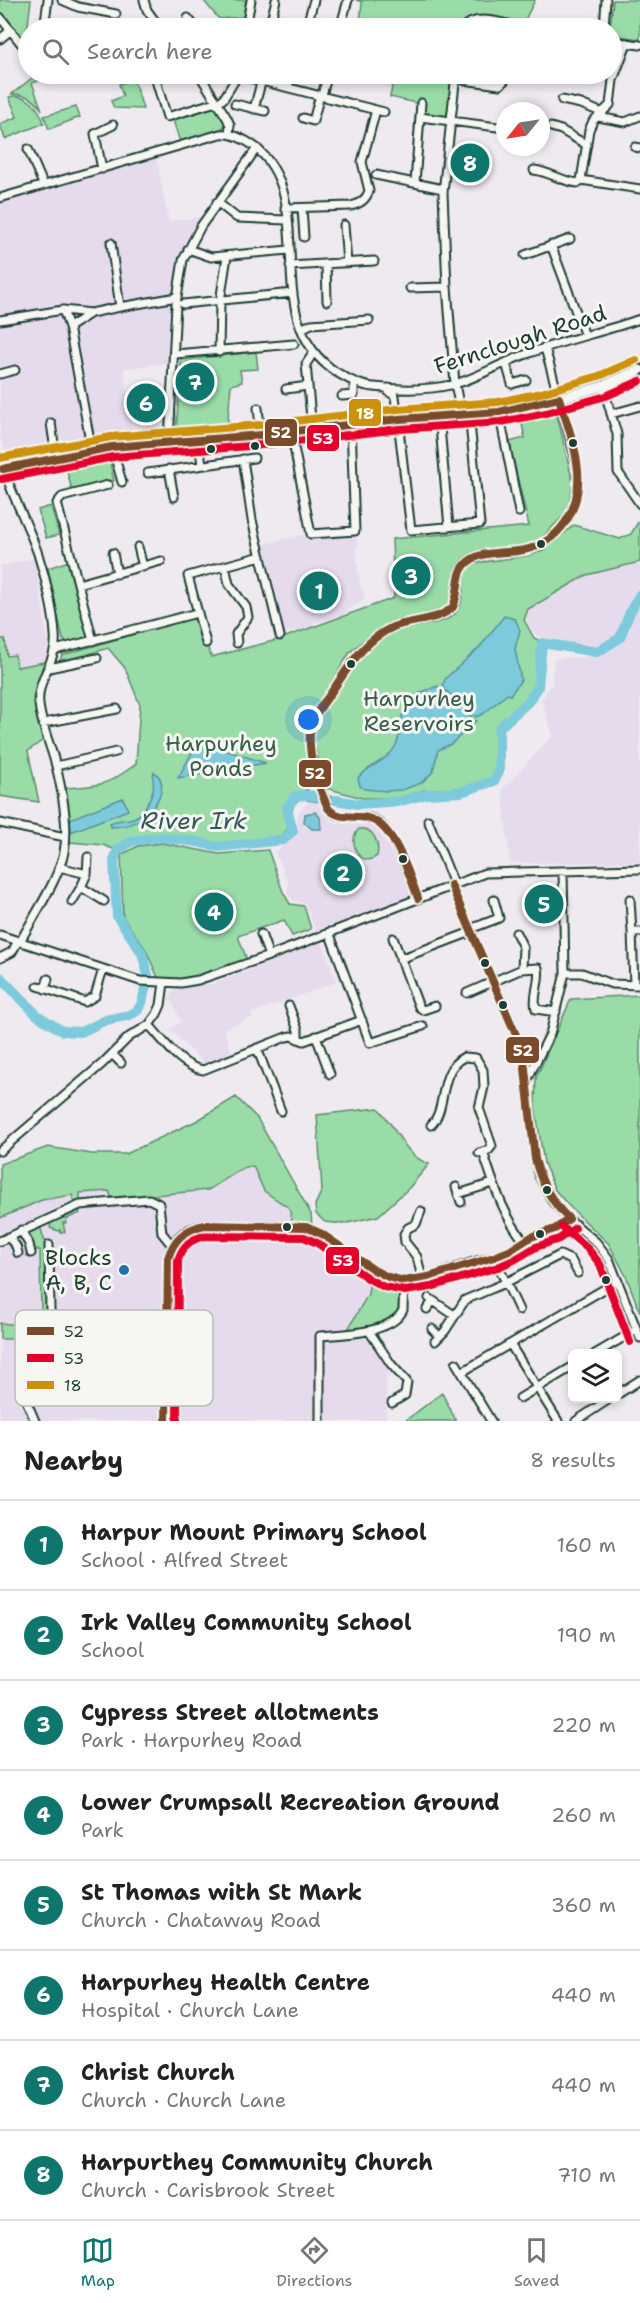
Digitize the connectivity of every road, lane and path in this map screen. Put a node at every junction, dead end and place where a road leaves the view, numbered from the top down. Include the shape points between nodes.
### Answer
1 (48, 0) edge
2 (62, 0) edge
3 (144, 0) edge
4 (251, 0) edge
5 (276, 0) edge
6 (314, 0) edge
7 (348, 0) edge
8 (606, 0) edge
9 (116, 14) dead end
10 (0, 17) edge
11 (45, 18) edge
12 (153, 18) edge
13 (248, 18) edge
14 (271, 18) edge
15 (309, 18) edge
16 (343, 18) edge
17 (605, 18) edge
18 (11, 30) junction
19 (0, 39) edge
20 (18, 39) edge
21 (622, 42) edge
22 (627, 43) junction
23 (640, 45) edge
24 (622, 56) edge
25 (157, 84) edge
26 (205, 84) edge
27 (232, 84) edge
28 (257, 84) edge
29 (281, 84) edge
30 (325, 84) edge
31 (455, 84) edge
32 (613, 84) edge
33 (288, 86) joint
34 (321, 95) junction
35 (562, 100) dead end
36 (216, 103) junction
37 (421, 103) dead end
38 (235, 104) dead end
39 (254, 109) junction
40 (265, 111) dead end
41 (600, 115) junction
42 (640, 116) edge
43 (420, 117) junction
44 (303, 118) dead end
45 (452, 121) junction
46 (113, 125) dead end
47 (496, 127) edge
48 (551, 127) dead end
49 (229, 134) junction
50 (587, 145) junction
51 (257, 148) junction
52 (28, 149) dead end
53 (102, 169) junction
54 (534, 170) dead end
55 (376, 175) dead end
56 (580, 181) junction
57 (415, 183) junction
58 (43, 184) junction
59 (443, 189) junction
60 (640, 189) edge
61 (0, 198) edge
62 (217, 202) junction
63 (285, 208) junction
64 (302, 208) junction
65 (287, 220) junction
66 (345, 225) dead end
67 (304, 237) dead end
68 (570, 238) dead end
69 (111, 243) dead end
70 (551, 245) junction
71 (188, 249) junction
72 (289, 250) junction
73 (525, 255) dead end
74 (227, 256) junction
75 (374, 261) dead end
76 (347, 263) junction
77 (326, 264) junction
78 (290, 266) junction
79 (447, 287) junction
80 (410, 288) dead end
81 (293, 293) junction
82 (177, 297) junction
83 (327, 301) dead end
84 (219, 302) junction
85 (183, 304) dead end
86 (120, 308) junction
87 (63, 310) junction
88 (91, 313) junction
89 (640, 319) edge
90 (0, 320) edge
91 (369, 320) dead end
92 (69, 327) junction
93 (301, 329) junction
94 (585, 336) junction
95 (294, 344) dead end
96 (544, 348) junction
97 (219, 352) junction
98 (314, 352) junction
99 (175, 354) junction
100 (506, 363) junction
101 (15, 369) dead end
102 (640, 370) edge
103 (0, 374) edge
104 (526, 380) dead end
105 (354, 382) junction
106 (455, 384) junction
107 (308, 386) junction
108 (603, 386) junction
109 (389, 388) junction
110 (286, 389) dead end
111 (342, 396) dead end
112 (559, 398) junction
113 (640, 406) edge
114 (258, 408) dead end
115 (499, 412) junction
116 (465, 413) junction
117 (611, 414) junction
118 (439, 416) junction
119 (399, 419) junction
120 (51, 423) dead end
121 (351, 425) junction
122 (312, 429) junction
123 (291, 432) junction
124 (261, 435) junction
125 (198, 440) junction
126 (170, 441) junction
127 (91, 446) dead end
128 (112, 447) junction
129 (56, 456) junction
130 (0, 457) edge
131 (254, 458) dead end
132 (243, 459) junction
133 (202, 464) junction
134 (2, 469) edge
135 (169, 469) junction
136 (148, 473) dead end
137 (122, 482) dead end
138 (108, 485) dead end
139 (174, 497) dead end
140 (640, 504) edge
141 (519, 512) dead end
142 (449, 526) junction
143 (138, 547) dead end
144 (113, 553) dead end
145 (261, 556) junction
146 (161, 561) dead end
147 (225, 566) junction
148 (143, 567) junction
149 (117, 574) junction
150 (78, 584) junction
151 (197, 613) junction
152 (280, 636) dead end
153 (93, 641) junction
154 (237, 643) dead end
155 (206, 644) dead end
156 (55, 650) junction
157 (98, 658) dead end
158 (49, 668) junction
159 (117, 709) dead end
160 (44, 723) junction
161 (116, 752) dead end
162 (56, 766) junction
163 (428, 820) dead end
164 (0, 823) edge
165 (65, 837) junction
166 (88, 856) dead end
167 (59, 867) junction
168 (640, 869) edge
169 (563, 871) junction
170 (87, 874) junction
171 (452, 885) junction
172 (81, 887) junction
173 (418, 898) junction
174 (630, 899) dead end
175 (494, 900) dead end
176 (104, 901) dead end
177 (72, 902) dead end
178 (471, 931) junction
179 (329, 932) junction
180 (636, 932) edge
181 (516, 933) dead end
182 (261, 934) dead end
183 (0, 935) edge
184 (393, 938) dead end
185 (19, 942) junction
186 (269, 956) junction
187 (0, 958) edge
188 (400, 959) junction
189 (103, 969) junction
190 (522, 969) junction
191 (565, 973) junction
192 (48, 979) dead end
193 (164, 983) junction
194 (493, 983) junction
195 (637, 985) edge
196 (467, 993) dead end
197 (289, 1006) dead end
198 (435, 1006) dead end
199 (556, 1012) junction
200 (362, 1020) junction
201 (149, 1025) junction
202 (423, 1026) dead end
203 (316, 1036) junction
204 (298, 1039) junction
205 (257, 1048) junction
206 (112, 1054) junction
207 (121, 1063) dead end
208 (330, 1074) dead end
209 (526, 1082) junction
210 (281, 1112) dead end
211 (431, 1125) dead end
212 (0, 1151) edge
213 (493, 1183) junction
214 (460, 1202) dead end
215 (421, 1211) dead end
216 (569, 1219) junction
217 (416, 1224) junction
218 (426, 1225) dead end
219 (21, 1230) junction
220 (8, 1237) junction
221 (0, 1241) edge
222 (524, 1241) junction
223 (171, 1244) junction
224 (49, 1245) dead end
225 (31, 1252) dead end
226 (18, 1253) dead end
227 (494, 1257) junction
228 (578, 1272) dead end
229 (422, 1278) junction
230 (404, 1281) junction
231 (618, 1281) junction
232 (505, 1283) junction
233 (427, 1309) dead end
234 (50, 1310) edge
235 (167, 1310) edge
236 (519, 1310) dead end
237 (454, 1315) junction
238 (432, 1329) dead end
239 (636, 1330) junction
240 (369, 1331) junction
241 (640, 1338) edge
242 (510, 1344) junction
243 (602, 1349) edge
244 (456, 1363) dead end
245 (568, 1370) edge
246 (462, 1371) junction
247 (640, 1380) edge
248 (537, 1387) junction
249 (622, 1391) edge
250 (520, 1398) dead end
251 (392, 1403) dead end
252 (603, 1403) edge
253 (29, 1406) edge
254 (165, 1406) edge
255 (35, 1421) edge
256 (165, 1421) edge
257 (320, 1421) edge
258 (491, 1421) edge
259 (558, 1421) edge
260 (576, 1421) edge

1 - 11 street
2 - 9 street
3 - 12 street
4 - 13 street
5 - 14 street
6 - 15 street
7 - 16 street
8 - 17 street
10 - 18 street
18 - 19 street
18 - 20 street
21 - 22 street
22 - 23 street
22 - 24 street
25 - 36 street via 167,117
26 - 36 street
27 - 36 street
28 - 39 street
29 - 33 street
30 - 34 street
31 - 45 street
32 - 41 street via 610,105
33 - 34 street
34 - 44 street via 313,121
34 - 64 street via 380,111 362,162 367,195 360,204 351,206
35 - 41 street via 581,104
36 - 49 street via 229,122
37 - 43 street
38 - 39 street
39 - 40 street
41 - 42 street via 625,122
41 - 50 street via 589,130
43 - 45 street
43 - 57 street
45 - 47 street
45 - 59 street
46 - 53 street via 95,134
48 - 50 street
49 - 51 street
49 - 53 street
50 - 56 street
51 - 62 street
51 - 63 street, Fernclough Road via 279,176
52 - 58 street
53 - 58 street
54 - 56 street
55 - 57 street
56 - 60 street
57 - 59 street
58 - 61 street
59 - 79 street
62 - 65 street via 237,218
62 - 71 street
63 - 64 street
63 - 65 street, Fernclough Road
64 - 67 street
65 - 72 street, Fernclough Road
66 - 76 street
68 - 70 street
69 - 86 street
70 - 73 street
70 - 94 street
71 - 74 street via 211,257
71 - 82 street
72 - 74 street
72 - 78 street, Fernclough Road
74 - 84 street
75 - 76 street
76 - 77 street
77 - 78 street
77 - 83 street
78 - 81 street, Fernclough Road
79 - 80 street
79 - 106 street
81 - 84 street
81 - 93 street, Fernclough Road
82 - 86 street
82 - 99 street
84 - 85 street
84 - 97 street
86 - 88 street
87 - 88 street
87 - 90 street
87 - 92 street
88 - 92 street
89 - 94 street, Fernclough Road
91 - 93 street via 311,324
92 - 127 street
93 - 98 street, Fernclough Road
94 - 96 street, Fernclough Road
95 - 97 street
96 - 100 street, Fernclough Road
96 - 112 street
97 - 99 street
98 - 105 street, Fernclough Road
98 - 107 street via 306,364
99 - 126 street
100 - 104 street via 512,384
100 - 106 street, Fernclough Road
101 - 103 street
102 - 108 main road
105 - 109 street, Fernclough Road
105 - 111 street via 354,395
106 - 109 street, Fernclough Road
106 - 116 street
107 - 110 street
107 - 122 street
108 - 112 main road
108 - 117 street
109 - 119 street via 395,396
112 - 115 main road
112 - 173 street via 580,483 565,524 552,538 535,547 469,561 462,568 457,600 448,612 391,628 370,642 353,657 311,722 310,745 328,808 338,815 371,818 381,823
113 - 117 street
114 - 124 street
115 - 116 main road
115 - 141 street
116 - 118 main road
116 - 142 street via 480,524
117 - 140 street via 619,445 618,472
118 - 119 main road
118 - 142 street
119 - 121 main road
119 - 142 street via 411,530
120 - 129 street
121 - 122 main road
121 - 123 street via 355,531 311,534
122 - 123 main road
123 - 124 main road
124 - 125 main road
125 - 126 main road
125 - 133 street
126 - 128 main road
128 - 129 main road
128 - 137 street
129 - 134 main road
130 - 134 street
131 - 132 street
132 - 133 street
132 - 145 street
133 - 135 street
134 - 156 street via 39,555 56,633
135 - 136 street
135 - 139 street
138 - 150 street via 62,497 57,503
143 - 148 street
144 - 149 street
145 - 147 street
145 - 152 street
146 - 148 street
147 - 151 street via 188,576
147 - 154 street via 248,616 236,634
148 - 149 street
149 - 150 street
150 - 153 street
151 - 153 street
151 - 155 street
153 - 156 street
156 - 158 street
157 - 158 street
158 - 160 street via 39,694
159 - 160 street
160 - 162 street
161 - 162 street
162 - 165 street
163 - 171 street
164 - 165 street
165 - 167 street
166 - 170 street
167 - 170 street
167 - 185 street
168 - 169 street
169 - 171 street via 494,872
169 - 191 street
170 - 172 street
171 - 173 street
171 - 178 street
172 - 176 street
172 - 177 street
173 - 179 street
174 - 180 street
175 - 178 street via 499,918
178 - 188 street
178 - 194 street
179 - 186 street
179 - 200 street
180 - 195 street
181 - 190 street via 523,947
182 - 186 street
183 - 185 street
184 - 188 street
185 - 187 street via 12,952
185 - 189 street
186 - 193 street via 198,980
188 - 198 street via 419,1007 423,1010
189 - 192 street via 95,996 85,1002 42,988
189 - 193 street via 140,981
190 - 194 street
190 - 199 street via 540,970 534,1002 537,1009
191 - 195 street via 582,973 612,984
191 - 199 street
193 - 201 street via 157,1014
194 - 196 street
194 - 209 street via 518,1035
197 - 204 street
199 - 209 street via 550,1034
200 - 202 street via 372,1046
200 - 203 street
201 - 205 street via 195,1069 209,1069
201 - 206 street
203 - 204 street
203 - 208 street
204 - 205 street via 289,1036
205 - 210 street
206 - 207 street
206 - 212 street
209 - 216 street via 538,1176 552,1201
211 - 213 street via 440,1118 442,1090 459,1059 468,1056 478,1060 484,1088 481,1115 492,1146 481,1152
213 - 214 street via 457,1191
213 - 222 street via 507,1217
215 - 217 street
216 - 222 street
216 - 231 street via 603,1251
217 - 218 street
217 - 229 street via 404,1234 405,1242 417,1257
219 - 220 street
219 - 223 street via 83,1204 156,1201 162,1233
219 - 225 street
220 - 221 street
220 - 226 street
222 - 227 street
223 - 230 street via 189,1228 204,1225 306,1227 374,1270
223 - 235 street
224 - 234 street
227 - 229 street
227 - 232 street
228 - 232 street via 571,1260 560,1255
229 - 230 street
230 - 240 street via 401,1314
231 - 239 street
231 - 242 street
232 - 236 street
232 - 237 street via 465,1300
233 - 237 street via 431,1300
237 - 238 street via 437,1338
239 - 241 street
239 - 243 street
240 - 251 street via 407,1382 405,1395
240 - 257 street via 320,1336
242 - 246 street
242 - 248 street
244 - 246 street
245 - 248 street
246 - 258 street
247 - 249 street
248 - 250 street
248 - 259 street
252 - 260 street
253 - 255 street
254 - 256 street

